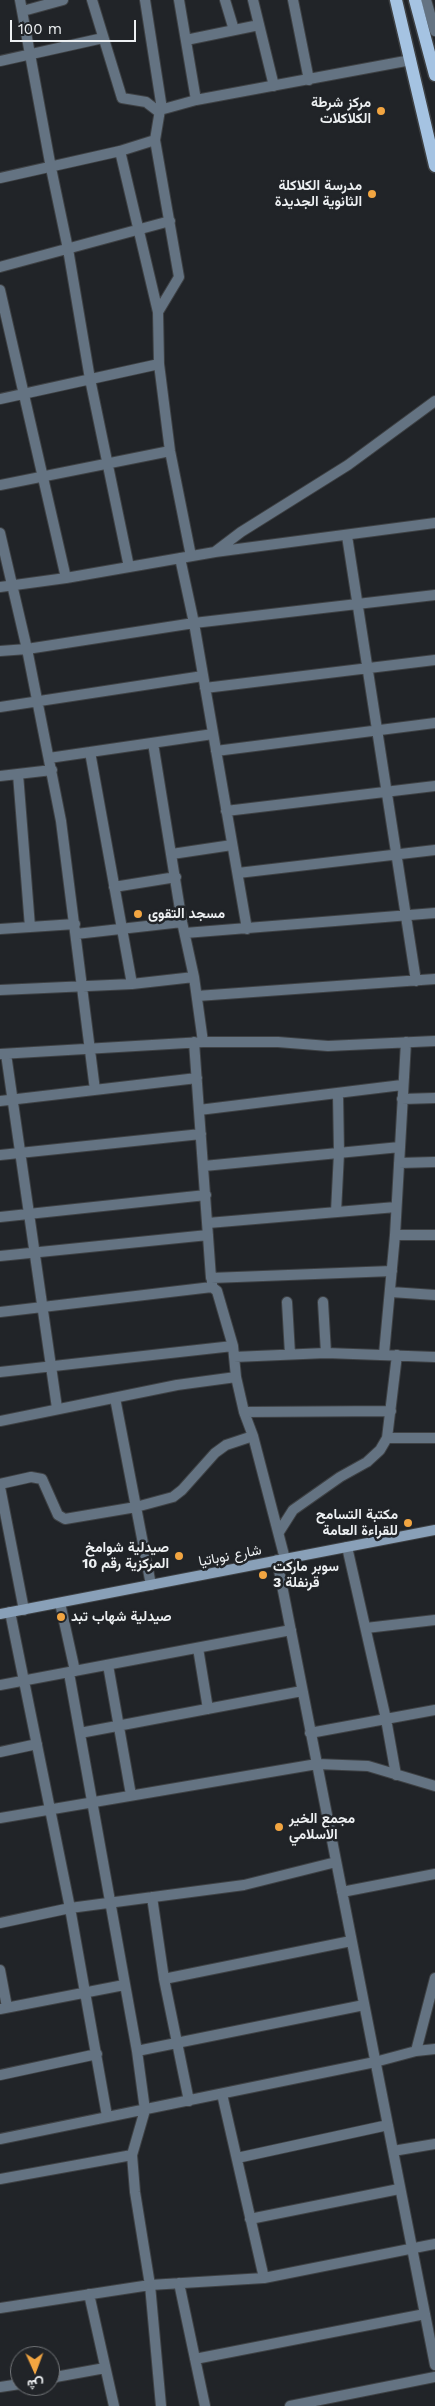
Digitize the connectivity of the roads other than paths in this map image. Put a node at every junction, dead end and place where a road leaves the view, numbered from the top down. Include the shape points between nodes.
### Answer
1 (20, 0) edge
2 (63, 0) edge
3 (92, 0) edge
4 (145, 0) edge
5 (178, 0) edge
6 (225, 0) edge
7 (253, 0) edge
8 (293, 0) edge
9 (396, 0) edge
10 (415, 0) edge
11 (426, 0) edge
12 (22, 11) junction
13 (259, 25) junction
14 (234, 30) junction
15 (435, 32) edge
16 (103, 38) junction
17 (186, 40) junction
18 (31, 55) junction
19 (411, 60) junction
20 (0, 61) edge
21 (435, 75) edge
22 (309, 80) junction
23 (274, 86) junction
24 (196, 100) junction
25 (160, 110) junction
26 (155, 140) junction
27 (120, 151) junction
28 (435, 166) edge
29 (51, 168) junction
30 (0, 178) edge
31 (170, 221) junction
32 (139, 229) junction
33 (68, 249) junction
34 (0, 267) edge
35 (0, 290) edge
36 (158, 312) junction
37 (159, 364) junction
38 (90, 380) junction
39 (24, 393) junction
40 (0, 399) edge
41 (435, 401) edge
42 (170, 451) junction
43 (106, 464) junction
44 (43, 477) junction
45 (0, 485) edge
46 (435, 523) edge
47 (0, 533) edge
48 (347, 536) junction
49 (215, 552) junction
50 (191, 556) junction
51 (180, 558) junction
52 (130, 567) junction
53 (66, 578) junction
54 (12, 585) junction
55 (0, 587) edge
56 (435, 595) edge
57 (358, 604) junction
58 (194, 623) junction
59 (28, 649) junction
60 (0, 651) edge
61 (435, 660) edge
62 (366, 667) junction
63 (203, 676) junction
64 (205, 688) junction
65 (38, 702) junction
66 (0, 707) edge
67 (435, 723) edge
68 (377, 731) junction
69 (213, 734) junction
70 (153, 742) junction
71 (216, 751) junction
72 (90, 752) junction
73 (49, 758) junction
74 (52, 770) junction
75 (18, 774) junction
76 (0, 776) edge
77 (435, 786) edge
78 (386, 794) junction
79 (226, 811) junction
80 (232, 845) junction
81 (435, 850) edge
82 (172, 854) junction
83 (396, 855) junction
84 (238, 874) junction
85 (176, 878) junction
86 (114, 887) junction
87 (435, 913) edge
88 (406, 916) junction
89 (182, 922) junction
90 (30, 927) junction
91 (0, 929) edge
92 (75, 929) junction
93 (122, 929) junction
94 (247, 929) junction
95 (185, 933) junction
96 (194, 977) junction
97 (435, 979) edge
98 (416, 981) junction
99 (132, 984) junction
100 (81, 986) junction
101 (0, 990) edge
102 (197, 996) junction
103 (435, 1041) edge
104 (198, 1042) junction
105 (406, 1042) junction
106 (91, 1047) junction
107 (3, 1054) edge
108 (197, 1078) junction
109 (402, 1085) junction
110 (96, 1090) junction
111 (338, 1094) junction
112 (435, 1098) edge
113 (13, 1099) junction
114 (402, 1099) junction
115 (0, 1101) edge
116 (199, 1110) junction
117 (201, 1134) junction
118 (400, 1147) junction
119 (20, 1152) junction
120 (339, 1153) junction
121 (0, 1155) edge
122 (435, 1162) edge
123 (399, 1163) junction
124 (204, 1166) junction
125 (206, 1195) junction
126 (396, 1207) junction
127 (336, 1212) junction
128 (29, 1213) junction
129 (0, 1218) edge
130 (208, 1223) junction
131 (208, 1235) junction
132 (395, 1235) junction
133 (435, 1235) edge
134 (34, 1252) junction
135 (0, 1256) edge
136 (392, 1271) junction
137 (212, 1283) junction
138 (391, 1292) junction
139 (435, 1295) edge
140 (287, 1302) dead end
141 (323, 1302) dead end
142 (41, 1307) junction
143 (0, 1312) edge
144 (234, 1346) junction
145 (326, 1353) junction
146 (290, 1354) junction
147 (384, 1354) junction
148 (397, 1355) junction
149 (435, 1356) edge
150 (234, 1357) junction
151 (50, 1366) junction
152 (0, 1372) edge
153 (236, 1378) junction
154 (115, 1398) junction
155 (58, 1408) junction
156 (391, 1411) junction
157 (244, 1412) junction
158 (0, 1421) edge
159 (254, 1436) junction
160 (387, 1438) junction
161 (435, 1438) edge
162 (0, 1486) edge
163 (136, 1507) junction
164 (4, 1528) edge
165 (435, 1530) edge
166 (278, 1532) junction
167 (347, 1547) junction
168 (281, 1560) junction
169 (151, 1585) junction
170 (60, 1603) junction
171 (24, 1610) junction
172 (5, 1613) edge
173 (435, 1620) edge
174 (366, 1628) junction
175 (291, 1630) junction
176 (198, 1648) junction
177 (108, 1665) junction
178 (72, 1672) junction
179 (25, 1680) junction
180 (0, 1685) edge
181 (302, 1691) junction
182 (208, 1709) junction
183 (435, 1710) edge
184 (386, 1719) junction
185 (118, 1725) junction
186 (80, 1733) junction
187 (310, 1733) junction
188 (37, 1744) junction
189 (0, 1752) edge
190 (317, 1764) junction
191 (396, 1775) junction
192 (435, 1786) edge
193 (131, 1794) junction
194 (92, 1801) junction
195 (50, 1809) junction
196 (0, 1818) edge
197 (336, 1862) junction
198 (435, 1874) edge
199 (342, 1892) junction
200 (152, 1898) junction
201 (109, 1902) junction
202 (70, 1908) junction
203 (0, 1923) edge
204 (351, 1941) junction
205 (0, 1970) edge
206 (435, 1978) edge
207 (164, 1979) junction
208 (124, 1985) junction
209 (85, 1992) junction
210 (364, 2005) junction
211 (4, 2008) edge
212 (177, 2043) junction
213 (435, 2050) edge
214 (137, 2051) junction
215 (416, 2051) junction
216 (97, 2054) junction
217 (376, 2062) junction
218 (0, 2074) edge
219 (222, 2094) junction
220 (189, 2101) junction
221 (145, 2110) junction
222 (107, 2116) junction
223 (388, 2126) junction
224 (0, 2139) edge
225 (435, 2144) edge
226 (392, 2151) junction
227 (132, 2155) junction
228 (237, 2158) junction
229 (0, 2179) edge
230 (399, 2189) junction
231 (250, 2218) junction
232 (435, 2244) edge
233 (412, 2249) junction
234 (264, 2278) junction
235 (179, 2283) junction
236 (150, 2286) junction
237 (89, 2294) junction
238 (0, 2308) edge
239 (425, 2314) junction
240 (195, 2359) junction
241 (435, 2365) edge
242 (105, 2368) junction
243 (60, 2376) edge
244 (435, 2377) edge
245 (114, 2406) edge
246 (161, 2406) edge
247 (204, 2406) edge
248 (290, 2406) edge

1 - 12 street
2 - 12 street
3 - 16 street
4 - 25 street
5 - 17 street
6 - 14 street
7 - 13 street
8 - 22 street
9 - 19 main road
10 - 21 main road
11 - 15 street
12 - 18 street
13 - 14 street
13 - 23 street
14 - 17 street
16 - 18 street
16 - 25 street via 122,98 146,102
17 - 24 street
18 - 20 street
18 - 29 street
19 - 22 street
19 - 28 main road
22 - 23 street
23 - 24 street
24 - 25 street
25 - 26 street
26 - 27 street
26 - 31 street
27 - 29 street
27 - 32 street
29 - 30 street
29 - 33 street
31 - 32 street
31 - 36 street via 179,278
32 - 33 street
32 - 36 street
33 - 34 street
33 - 38 street
35 - 39 street
36 - 37 street
37 - 38 street
37 - 42 street
38 - 39 street
38 - 43 street
39 - 40 street
39 - 44 street
41 - 49 street via 348,464
42 - 43 street
42 - 50 street
43 - 44 street
43 - 52 street
44 - 45 street
44 - 53 street
46 - 48 street
47 - 54 street
48 - 49 street
48 - 57 street
49 - 50 street
50 - 51 street
51 - 52 street
51 - 58 street
52 - 53 street
53 - 54 street
54 - 55 street
54 - 59 street
56 - 57 street
57 - 58 street
57 - 62 street
58 - 59 street
58 - 63 street
59 - 60 street
59 - 65 street
61 - 62 street
62 - 64 street
62 - 68 street
63 - 64 street
63 - 65 street
64 - 69 street
65 - 66 street
65 - 73 street
67 - 68 street
68 - 71 street
68 - 78 street
69 - 70 street
69 - 71 street
70 - 72 street
70 - 82 street
71 - 79 street
72 - 73 street
72 - 86 street
73 - 74 street
74 - 75 street
74 - 92 street
75 - 76 street
75 - 90 street
77 - 78 street
78 - 79 street
78 - 83 street
79 - 80 street
80 - 82 street
80 - 84 street
81 - 83 street
82 - 85 street
83 - 84 street
83 - 88 street
84 - 94 street
85 - 86 street
85 - 89 street
86 - 93 street
87 - 88 street
88 - 94 street
88 - 98 street
89 - 93 street
89 - 95 street
90 - 91 street
90 - 92 street
92 - 93 street
92 - 100 street
93 - 99 street
94 - 95 street
95 - 96 street
96 - 99 street
96 - 102 street
97 - 98 street
98 - 102 street
99 - 100 street
100 - 101 street
100 - 106 street
102 - 104 street
103 - 105 street
104 - 105 street via 328,1046
104 - 106 street
104 - 108 street
105 - 109 street
106 - 107 street
106 - 110 street
107 - 113 street
108 - 110 street
108 - 116 street
109 - 111 street
109 - 114 street
110 - 113 street
111 - 116 street
111 - 120 street
112 - 114 street
113 - 115 street
113 - 119 street
114 - 118 street
116 - 117 street
117 - 119 street
117 - 124 street
118 - 120 street
118 - 123 street
119 - 121 street
119 - 128 street
120 - 124 street
120 - 127 street
122 - 123 street
123 - 126 street
124 - 125 street
125 - 128 street
125 - 130 street
126 - 127 street
126 - 132 street
127 - 130 street
128 - 129 street
128 - 134 street
130 - 131 street
131 - 134 street
131 - 137 street
132 - 133 street
132 - 136 street
134 - 135 street
134 - 142 street
136 - 137 street
136 - 138 street
137 - 142 street
137 - 144 street
138 - 139 street
138 - 147 street
140 - 146 street
141 - 145 street
142 - 143 street
142 - 151 street
144 - 150 street
144 - 151 street
145 - 146 street
145 - 147 street
146 - 150 street
147 - 148 street
148 - 149 street
148 - 156 street
150 - 153 street
151 - 152 street
151 - 155 street
153 - 154 street via 178,1385
153 - 157 street
154 - 155 street
154 - 163 street
155 - 158 street
156 - 157 street
156 - 160 street
157 - 159 street
159 - 163 street via 226,1444 173,1497
159 - 166 street
160 - 161 street
160 - 166 street via 367,1462 293,1510
162 - 163 street via 31,1477 42,1479 58,1515 65,1519
162 - 164 street
163 - 169 street
164 - 171 street
165 - 167 street, شارع نوباتيا
166 - 168 street
167 - 168 street, شارع نوباتيا
167 - 174 street
168 - 169 street, شارع نوباتيا
168 - 175 street
169 - 170 street, شارع نوباتيا
170 - 171 street, شارع نوباتيا
170 - 178 street
171 - 172 street, شارع نوباتيا
172 - 179 street
173 - 174 street
174 - 184 street
175 - 176 street
175 - 181 street
176 - 177 street
176 - 182 street
177 - 178 street
177 - 185 street
178 - 179 street
178 - 186 street
179 - 180 street
179 - 188 street
181 - 182 street
181 - 187 street
182 - 185 street
183 - 184 street
184 - 187 street
184 - 191 street
185 - 186 street
185 - 193 street
186 - 194 street
187 - 190 street
188 - 189 street
188 - 195 street
190 - 191 street via 368,1766
190 - 193 street
190 - 197 street
191 - 192 street
193 - 194 street
194 - 195 street
194 - 201 street
195 - 196 street
195 - 202 street
197 - 199 street
197 - 200 street via 244,1885
198 - 199 street
199 - 204 street
200 - 201 street
200 - 207 street
201 - 202 street
201 - 208 street
202 - 203 street
202 - 209 street
204 - 207 street
204 - 210 street
205 - 211 street
206 - 215 street
207 - 212 street
208 - 209 street
208 - 214 street
209 - 211 street
209 - 216 street
210 - 212 street
210 - 217 street
212 - 214 street
212 - 220 street
213 - 215 street
214 - 221 street
215 - 217 street
216 - 218 street
216 - 222 street
217 - 219 street
217 - 223 street
219 - 220 street
219 - 228 street
220 - 221 street
221 - 222 street
221 - 227 street
222 - 224 street
223 - 226 street
223 - 228 street
225 - 226 street
226 - 230 street
227 - 229 street
227 - 236 street
228 - 231 street
230 - 231 street
230 - 233 street
231 - 234 street
232 - 233 street
233 - 234 street
233 - 239 street
234 - 235 street
235 - 236 street
235 - 240 street
236 - 237 street
236 - 246 street
237 - 238 street
237 - 242 street
239 - 240 street
239 - 241 street
240 - 247 street
242 - 243 street
242 - 245 street
244 - 248 street

